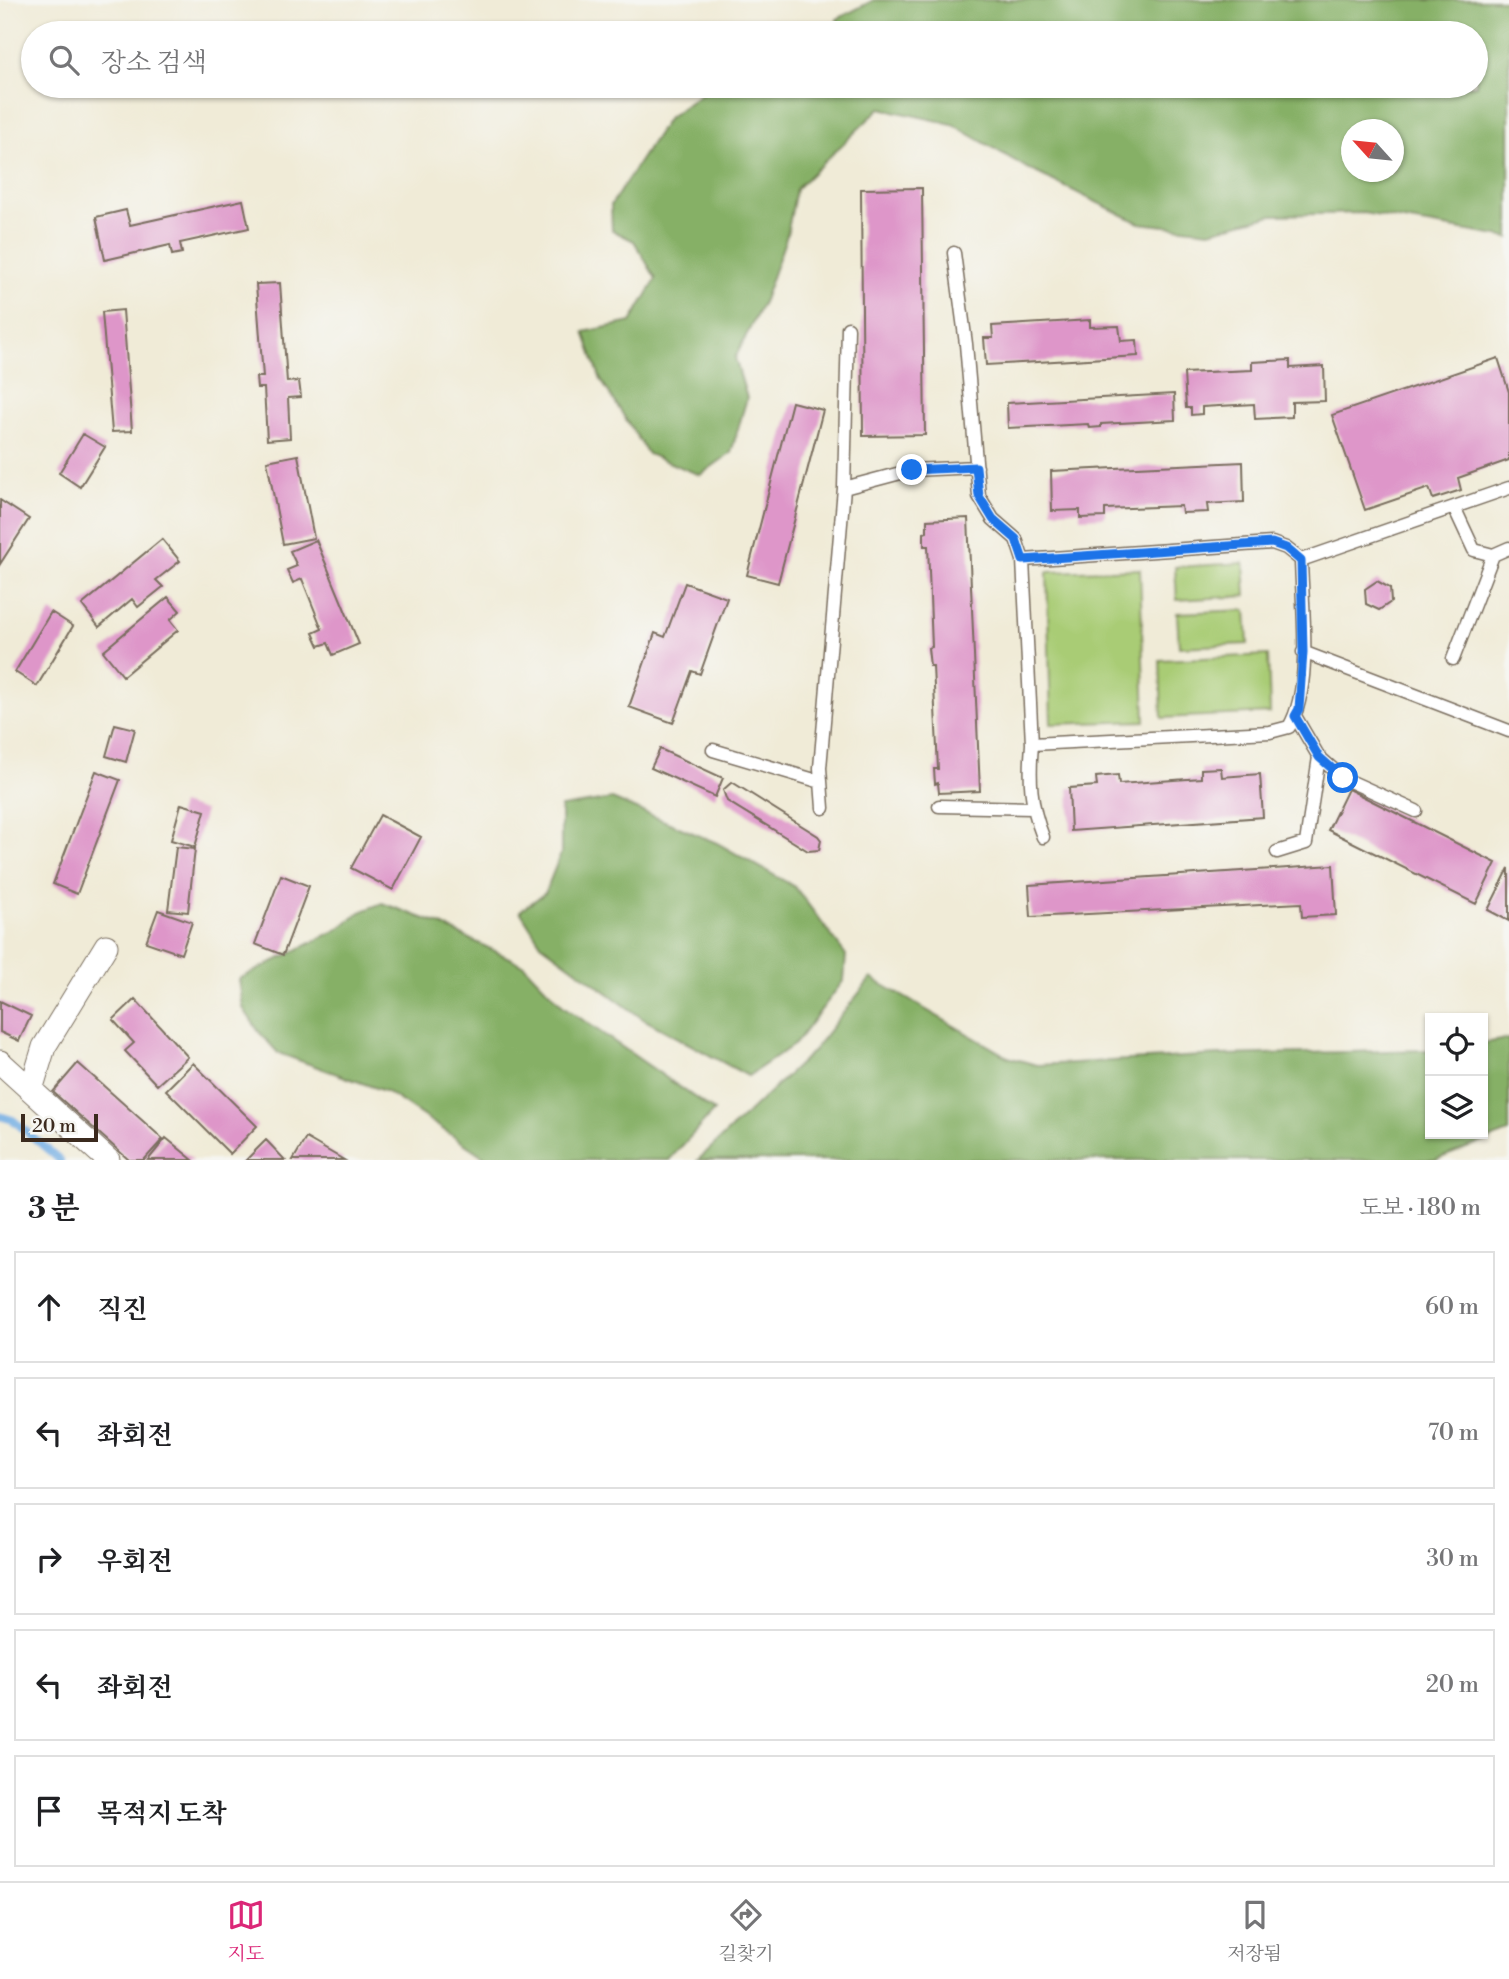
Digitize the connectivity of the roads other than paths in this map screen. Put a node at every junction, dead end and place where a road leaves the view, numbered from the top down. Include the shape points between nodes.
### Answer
1 (954, 253) dead end
2 (848, 328) dead end
3 (976, 467) junction
4 (844, 488) junction
5 (1509, 488) edge
6 (1454, 507) junction
7 (1509, 548) edge
8 (1493, 555) junction
9 (1023, 560) junction
10 (1301, 561) junction
11 (1303, 652) junction
12 (1453, 659) dead end
13 (1295, 716) junction
14 (1509, 731) edge
15 (1031, 744) junction
16 (713, 750) dead end
17 (1319, 757) junction
18 (821, 782) junction
19 (939, 806) dead end
20 (823, 808) dead end
21 (1032, 808) junction
22 (1416, 811) dead end
23 (1043, 837) dead end
24 (1277, 852) dead end
25 (106, 946) dead end
26 (0, 1062) edge
27 (31, 1090) junction
28 (108, 1160) edge

1 - 3 lane via 967,344
2 - 4 lane
3 - 4 lane via 912,470
3 - 9 lane via 979,496 993,519 1016,539
4 - 18 lane
5 - 6 lane
6 - 8 lane via 1474,550
6 - 10 lane
7 - 8 lane
8 - 12 lane
9 - 10 lane via 1272,543
9 - 15 lane
10 - 11 lane
11 - 13 lane
11 - 14 lane
13 - 15 lane via 1289,727 1270,732
13 - 17 lane
15 - 21 lane
16 - 18 lane
17 - 22 lane via 1343,778
17 - 24 lane via 1306,843
18 - 20 lane
19 - 21 lane
21 - 23 lane
25 - 27 street via 44,1047
26 - 27 street
27 - 28 street

